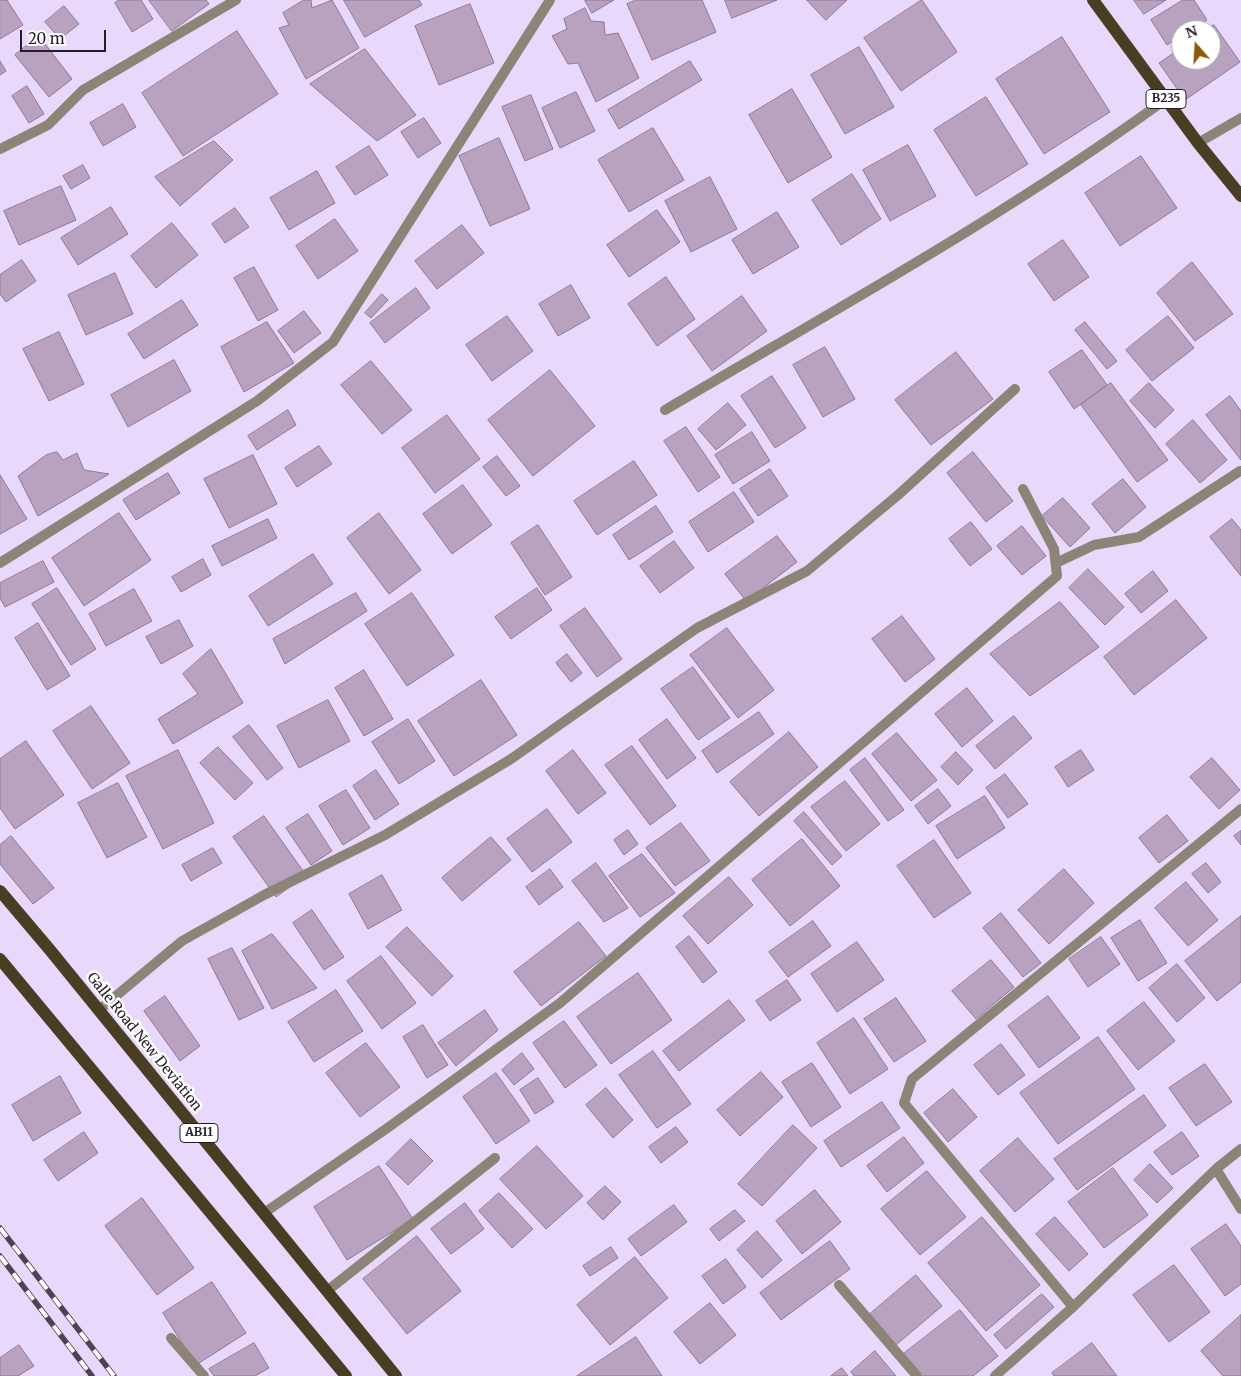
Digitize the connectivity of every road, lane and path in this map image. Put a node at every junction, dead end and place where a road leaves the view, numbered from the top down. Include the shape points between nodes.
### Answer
1 (236, 0) edge
2 (550, 0) edge
3 (1093, 0) edge
4 (1166, 99) junction
5 (1241, 118) edge
6 (1198, 143) junction
7 (0, 149) edge
8 (1241, 196) edge
9 (1015, 389) dead end
10 (665, 410) dead end
11 (1240, 471) dead end
12 (1024, 488) dead end
13 (0, 563) edge
14 (1056, 563) junction
15 (1241, 809) edge
16 (0, 891) edge
17 (0, 959) edge
18 (99, 1010) junction
19 (1241, 1149) edge
20 (495, 1158) dead end
21 (1216, 1169) junction
22 (1241, 1209) edge
23 (264, 1213) junction
24 (839, 1285) dead end
25 (327, 1291) junction
26 (1072, 1307) junction
27 (171, 1338) dead end
28 (204, 1376) edge
29 (346, 1376) edge
30 (396, 1376) edge
31 (917, 1376) edge
32 (995, 1376) edge

1 - 7 street via 83,90 48,125
2 - 13 street via 334,342 257,401
3 - 4 main road, B235
4 - 6 main road, B235
4 - 10 street via 1105,143 949,242
5 - 6 street
6 - 8 main road, B235
9 - 18 street via 898,495 807,570 697,628 511,759 385,835 182,941
11 - 14 street via 1139,537 1094,545
12 - 14 street via 1054,549
14 - 23 street via 1057,576 560,1003 386,1130
15 - 26 street via 912,1080 904,1103
16 - 18 main road, Galle Road New Deviation / AB11
17 - 29 main road
18 - 23 main road, Galle Road New Deviation / AB11
19 - 21 street
20 - 25 street
21 - 22 street
21 - 26 street
23 - 25 main road, Galle Road New Deviation / AB11
24 - 31 street
25 - 30 main road, Galle Road New Deviation / AB11
26 - 32 street
27 - 28 street

